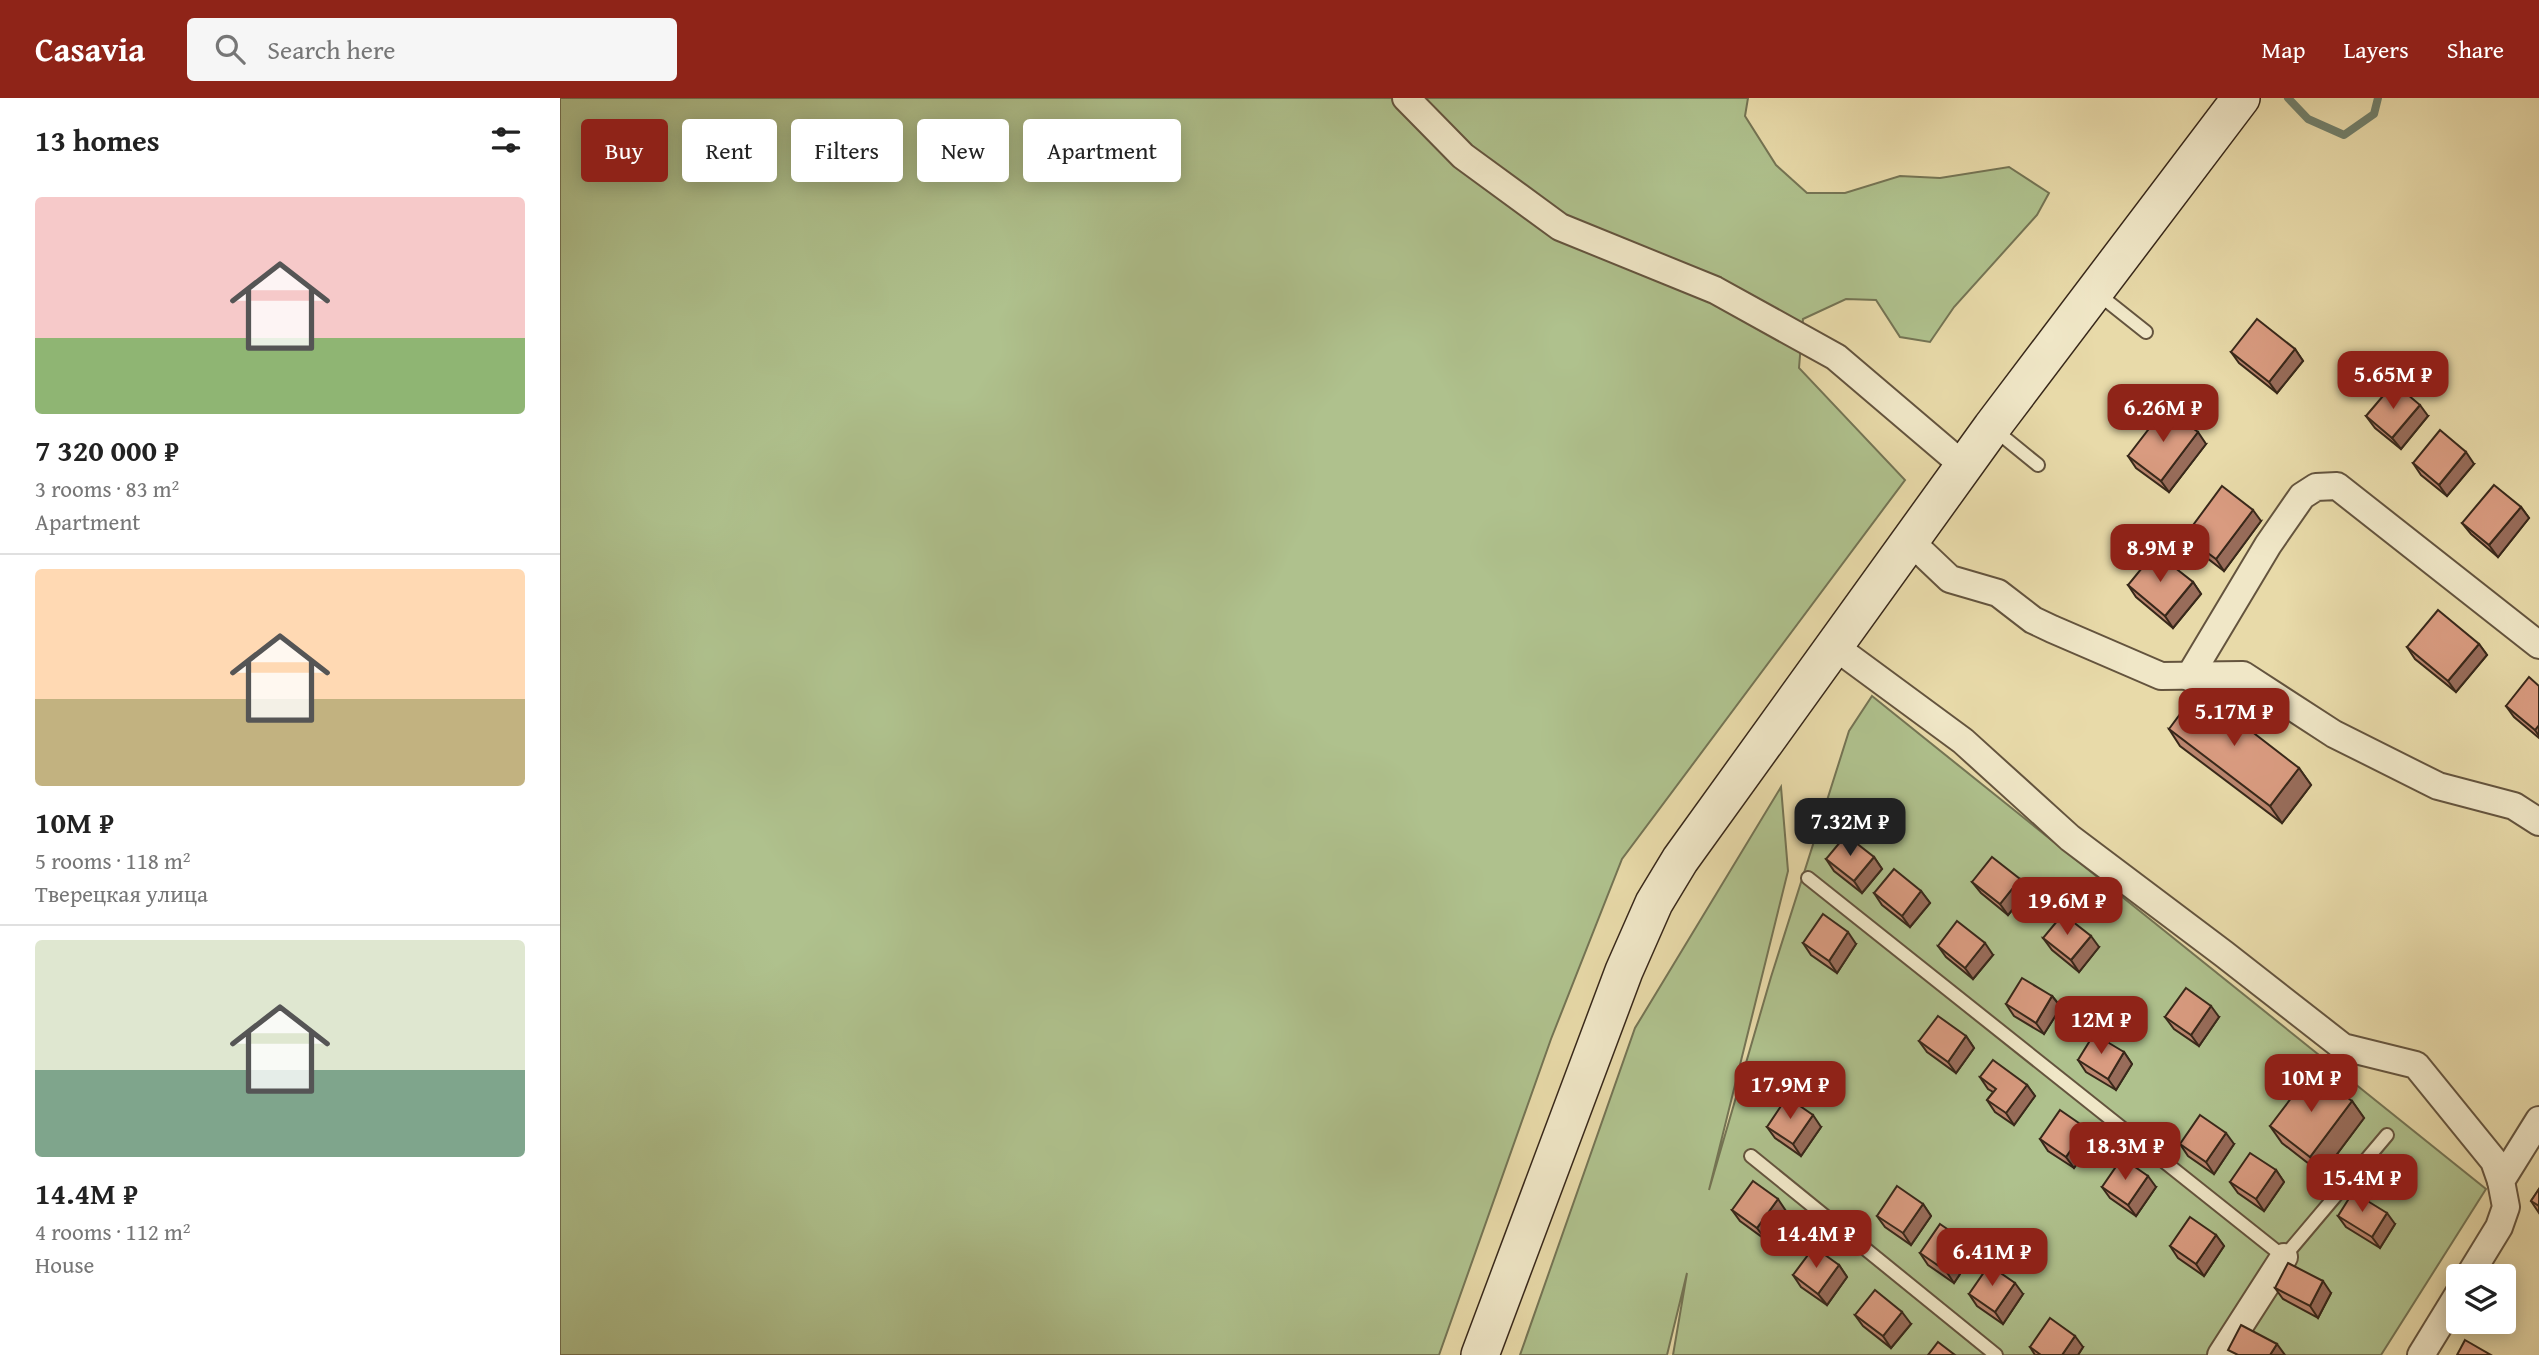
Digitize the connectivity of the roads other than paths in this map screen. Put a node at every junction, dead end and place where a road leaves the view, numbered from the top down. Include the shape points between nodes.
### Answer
1 (1406, 98) edge
2 (2237, 104) edge
3 (2095, 292) junction
4 (2146, 332) dead end
5 (1992, 427) junction
6 (2038, 465) dead end
7 (1964, 466) junction
8 (1910, 541) junction
9 (2539, 645) edge
10 (1834, 646) junction
11 (2189, 677) junction
12 (2539, 822) edge
13 (1808, 878) dead end
14 (2539, 1120) edge
15 (2387, 1135) dead end
16 (1751, 1156) dead end
17 (2501, 1181) junction
18 (2284, 1257) junction
19 (2476, 1264) edge
20 (2446, 1314) edge
21 (1480, 1355) edge
22 (1996, 1355) edge
23 (2221, 1355) edge
24 (2421, 1355) edge

1 - 7 street via 1463,156 1560,228 1715,290 1836,357
2 - 3 main road
3 - 4 lane
3 - 5 main road
5 - 6 lane
5 - 7 main road
7 - 8 main road
8 - 10 main road
8 - 11 street via 1950,579 1998,593 2033,620 2161,676
9 - 11 street via 2337,486 2316,487 2302,496 2268,545
10 - 17 street via 1963,741 2070,838 2343,1047 2416,1065 2494,1161
10 - 21 main road via 1694,839 1654,903 1604,1022
11 - 12 street via 2243,676 2334,734 2438,786 2514,806
13 - 18 lane
14 - 17 street
15 - 18 lane
16 - 22 lane
17 - 19 street via 2506,1207
18 - 23 street
20 - 24 street

